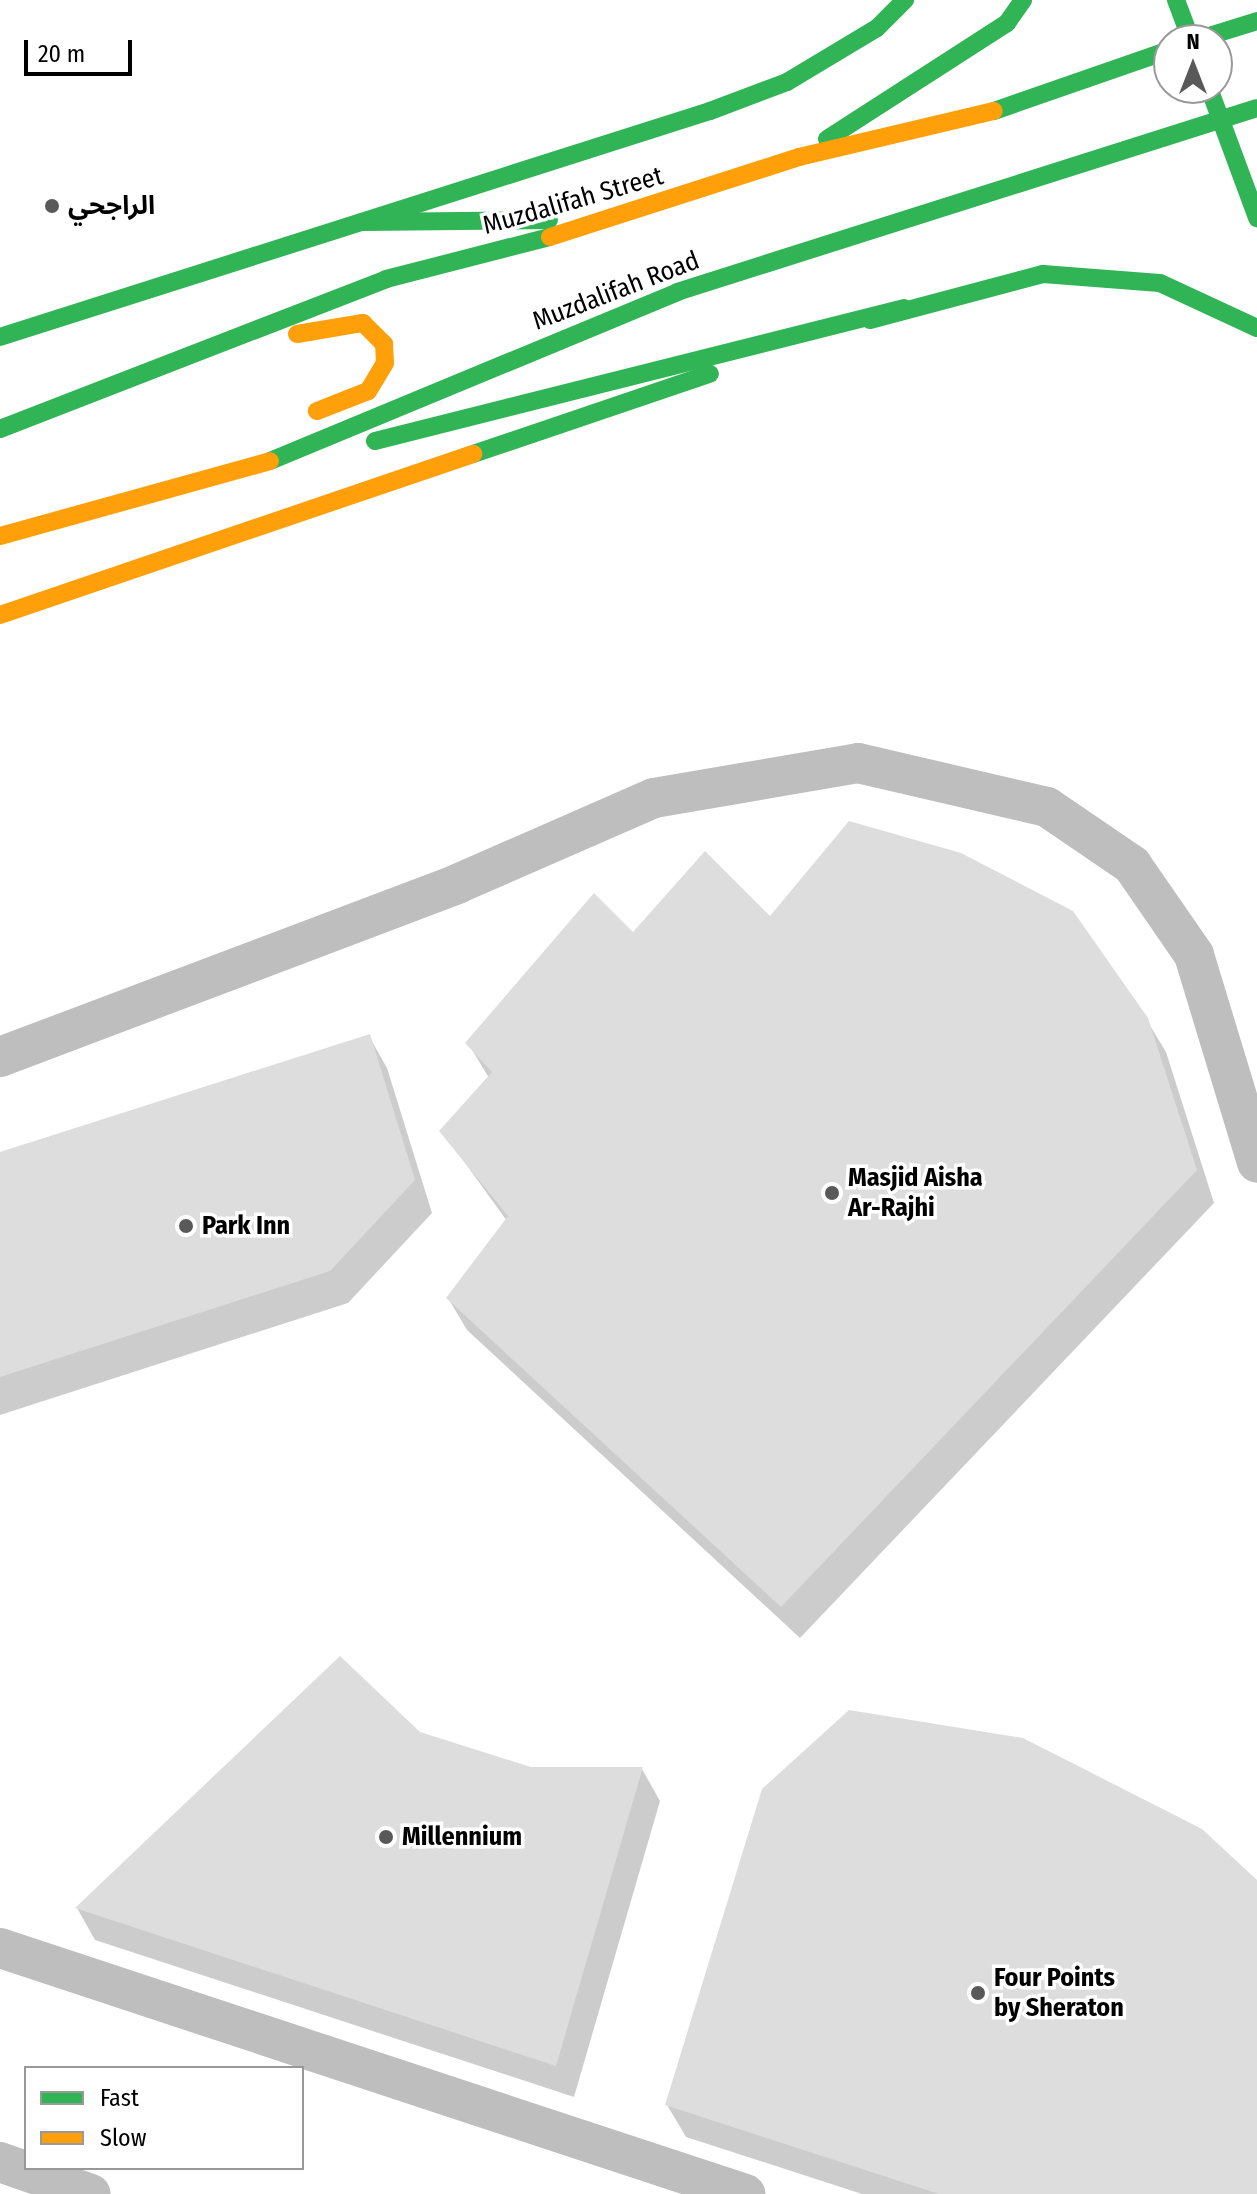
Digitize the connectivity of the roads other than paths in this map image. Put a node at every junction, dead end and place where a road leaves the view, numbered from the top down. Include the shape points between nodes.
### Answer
1 (905, 0) edge
2 (1023, 0) edge
3 (1176, 0) edge
4 (1257, 21) edge
5 (1187, 24) edge
6 (1233, 28) edge
7 (1153, 56) edge
8 (1133, 63) junction
9 (1153, 70) edge
10 (1214, 104) edge
11 (1257, 108) edge
12 (1183, 109) dead end
13 (1220, 120) junction
14 (1153, 141) junction
15 (799, 157) junction
16 (1257, 218) edge
17 (615, 220) junction
18 (362, 222) junction
19 (904, 308) junction
20 (1257, 328) edge
21 (0, 337) edge
22 (303, 417) dead end
23 (0, 429) edge
24 (193, 460) dead end
25 (233, 476) junction
26 (5, 534) edge
27 (0, 615) edge
28 (0, 1057) edge
29 (1257, 1163) edge
30 (0, 1948) edge
31 (0, 2162) edge
32 (91, 2194) edge
33 (745, 2194) edge

1 - 18 main road via 877,28 787,82
2 - 15 main road via 1007,23
3 - 5 main road
4 - 6 main road
7 - 8 main road, Muzdalifah Street
8 - 9 main road
8 - 15 main road, Muzdalifah Street via 1027,103
10 - 13 main road
11 - 13 main road, Muzdalifah Road
12 - 14 main road
13 - 14 main road, Muzdalifah Road
13 - 16 main road
14 - 25 main road, Muzdalifah Road via 677,292
15 - 17 main road, Muzdalifah Street
17 - 18 main road
17 - 23 main road, Muzdalifah Street via 386,279
18 - 21 main road
19 - 20 main road via 1043,274 1160,283
19 - 25 main road
19 - 27 main road
22 - 23 main road via 368,391 385,363 384,344 363,323 326,324
24 - 26 main road
25 - 26 main road, Muzdalifah Road
28 - 29 street via 457,884 654,798 858,763 1047,807 1132,865 1194,955
30 - 33 street
31 - 32 street

